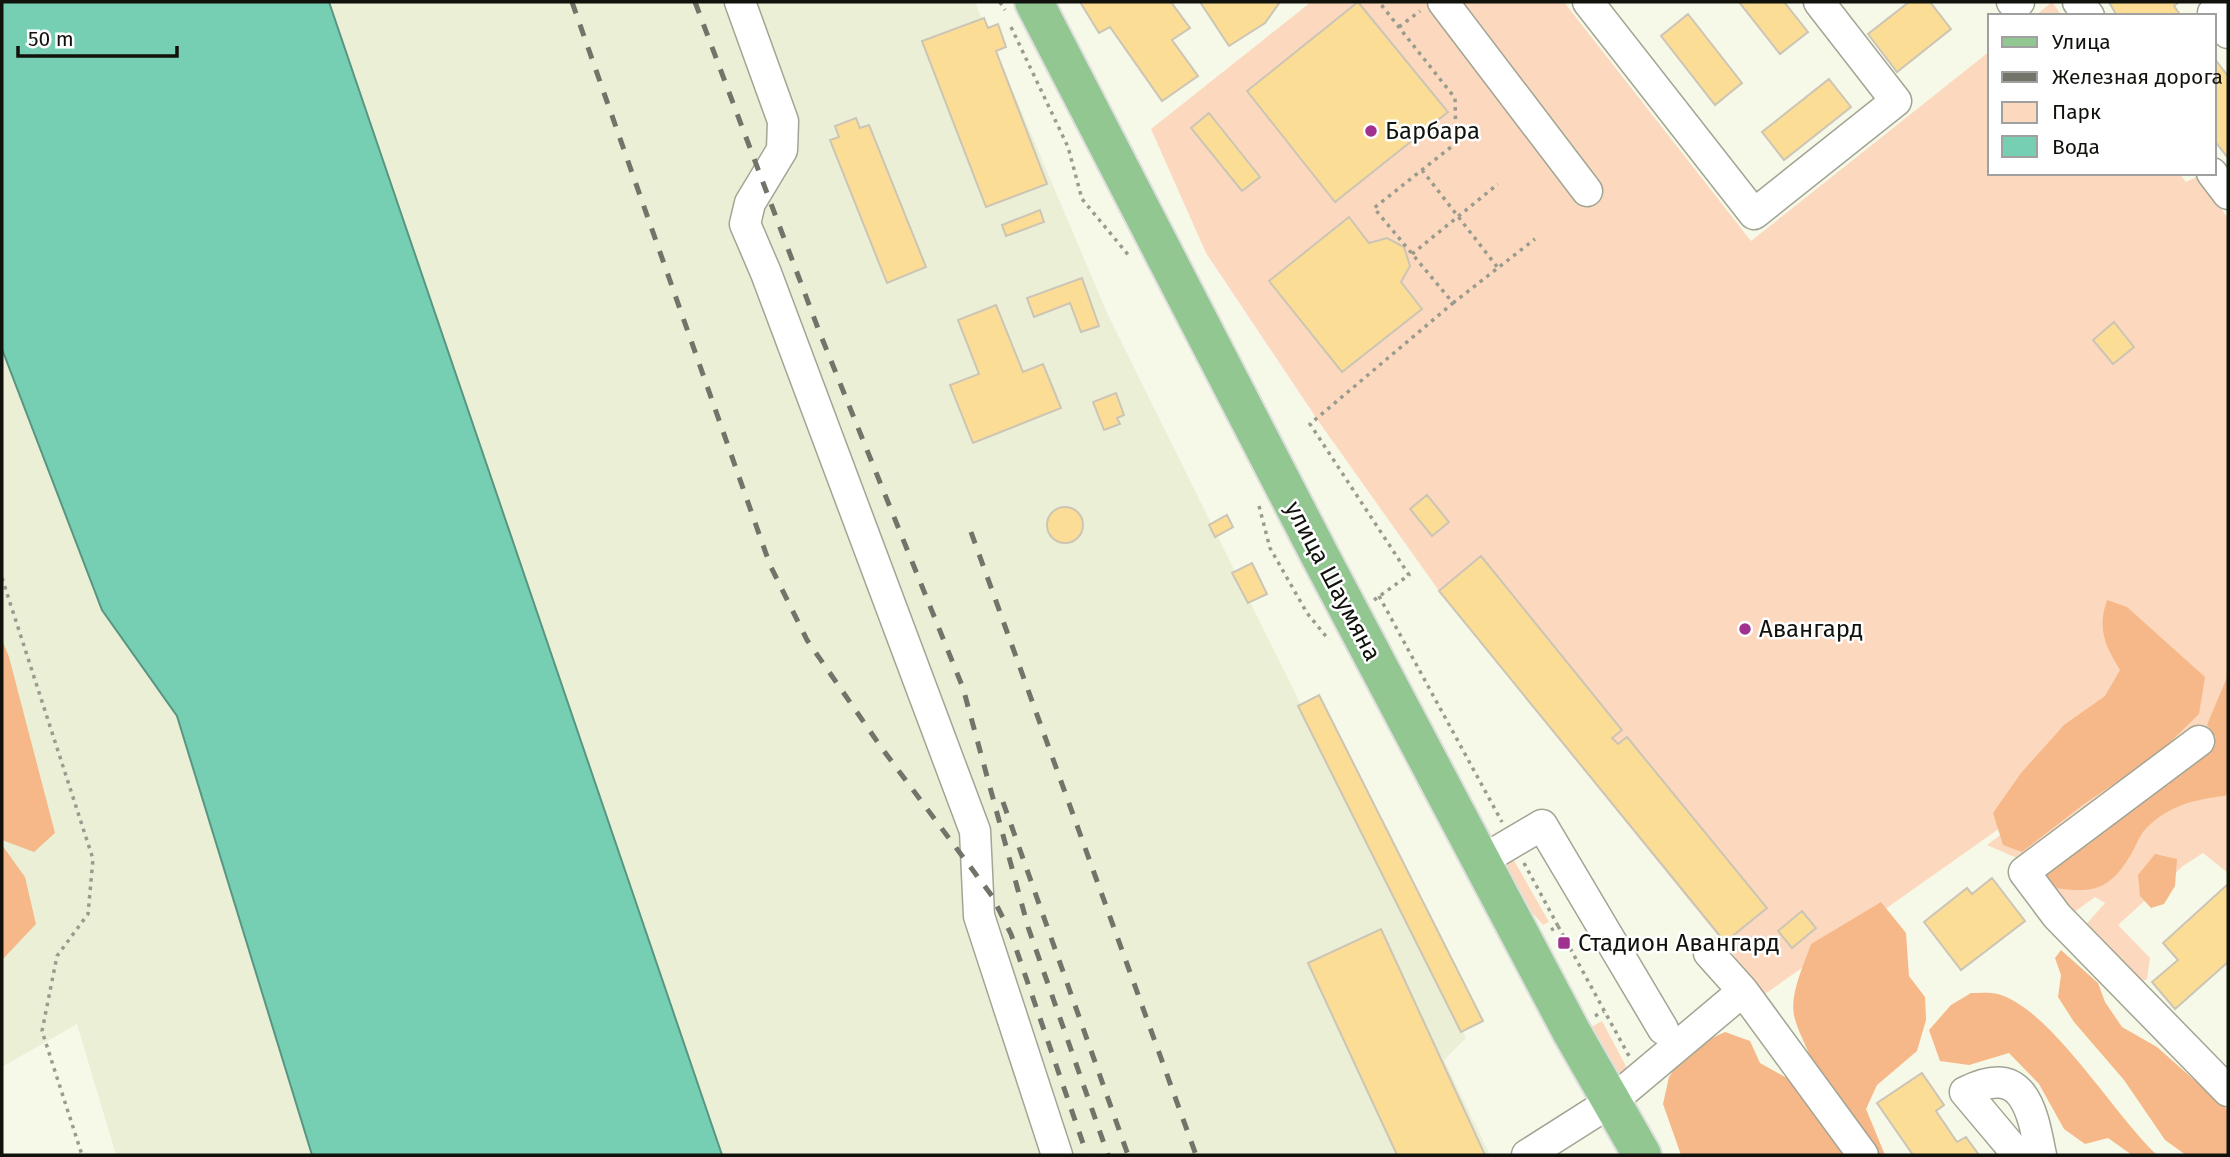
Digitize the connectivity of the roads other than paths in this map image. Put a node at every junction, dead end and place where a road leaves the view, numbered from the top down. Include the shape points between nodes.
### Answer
1 (740, 2) edge
2 (1588, 2) edge
3 (1819, 2) edge
4 (2012, 2) edge
5 (2019, 2) edge
6 (2227, 2) edge
7 (1432, 6) edge
8 (1016, 12) edge
9 (2214, 14) edge
10 (2216, 17) edge
11 (2228, 33) edge
12 (2214, 175) edge
13 (1587, 191) dead end
14 (2228, 194) edge
15 (2199, 741) dead end
16 (1497, 851) junction
17 (1709, 953) dead end
18 (1743, 991) junction
19 (1663, 1029) dead end
20 (1626, 1089) junction
21 (2228, 1091) edge
22 (1058, 1155) edge
23 (1527, 1155) edge
24 (1642, 1155) edge
25 (1863, 1155) edge
26 (2018, 1155) edge
27 (2041, 1155) edge

1 - 22 street via 783,121 782,149 750,203 745,224 975,831 979,916
2 - 3 street via 1754,214 1896,101
4 - 5 street
6 - 9 street
7 - 13 street
8 - 16 main road, улица Шаумяна via 1365,606
10 - 11 street
12 - 14 street
15 - 21 street via 2024,872 2057,916
16 - 19 street via 1542,825
16 - 20 main road, улица Шаумяна
17 - 18 street
18 - 20 street
18 - 25 street
20 - 23 street
20 - 24 main road, улица Шаумяна
26 - 27 street via 1965,1092 1988,1080 2011,1085 2032,1108

